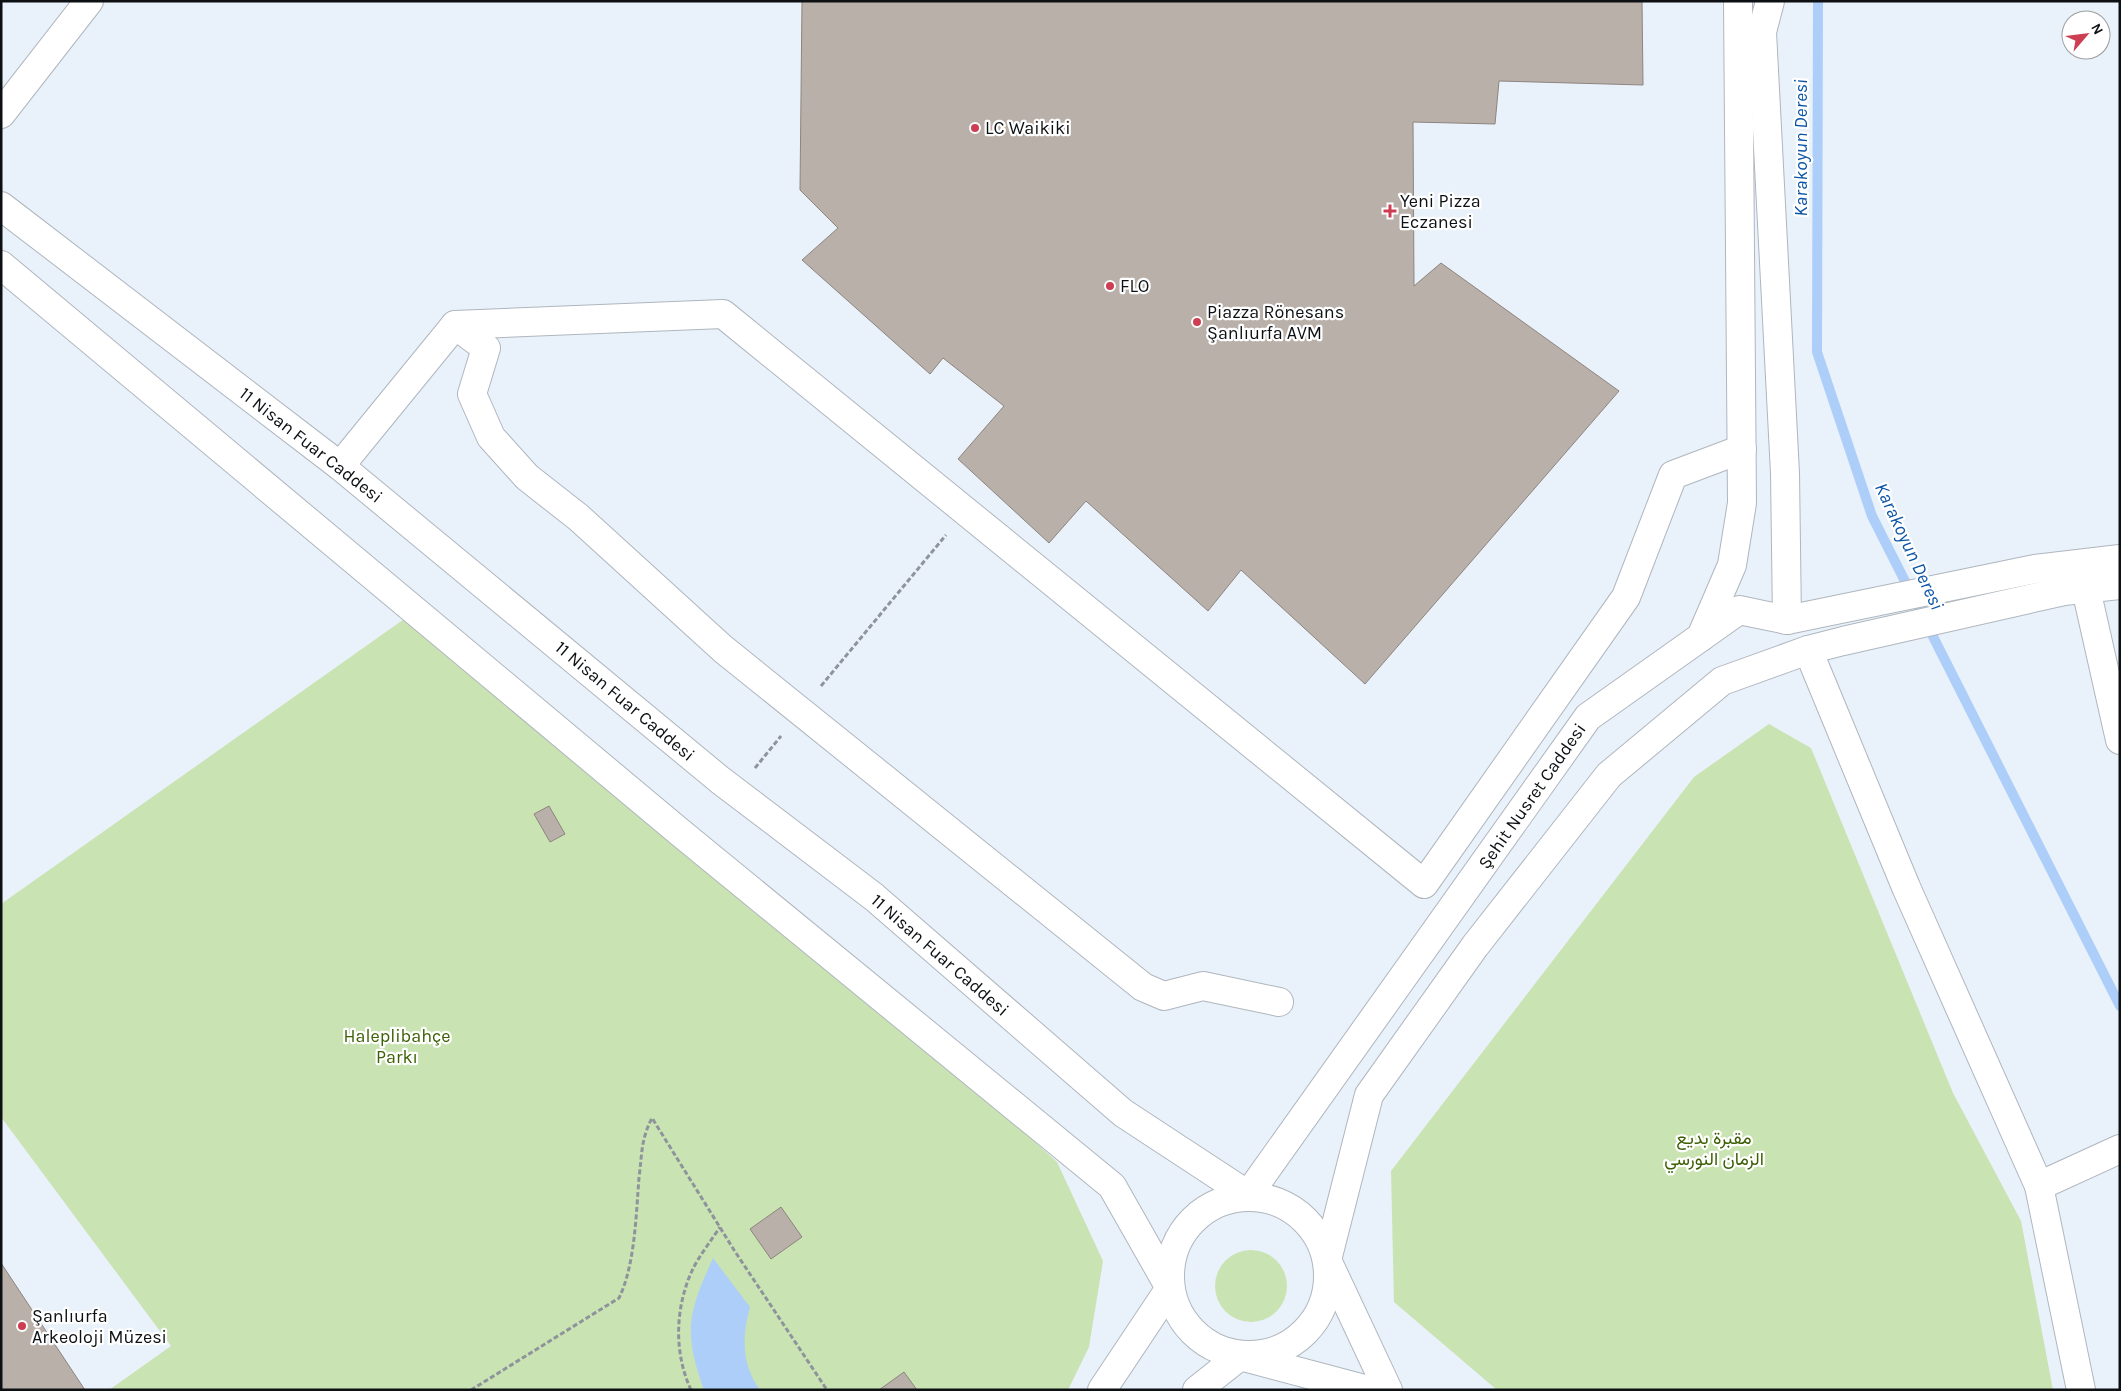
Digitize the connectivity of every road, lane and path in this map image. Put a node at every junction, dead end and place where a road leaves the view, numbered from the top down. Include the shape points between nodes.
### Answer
1 (89, 1) edge
2 (1738, 1) edge
3 (1770, 1) edge
4 (1, 114) edge
5 (1, 206) edge
6 (1, 265) edge
7 (456, 325) junction
8 (1742, 449) junction
9 (340, 466) junction
10 (965, 510) junction
11 (2120, 559) edge
12 (2120, 585) edge
13 (2075, 590) junction
14 (1787, 620) junction
15 (1701, 637) junction
16 (1808, 650) junction
17 (801, 711) junction
18 (2120, 740) edge
19 (736, 792) junction
20 (1279, 1002) dead end
21 (2120, 1150) edge
22 (2039, 1186) junction
23 (1248, 1195) junction
24 (720, 1227) junction
25 (1327, 1260) junction
26 (1170, 1288) junction
27 (1240, 1356) junction
28 (471, 1390) edge
29 (691, 1390) edge
30 (827, 1390) edge
31 (1102, 1390) edge
32 (1197, 1390) edge
33 (1368, 1390) edge
34 (1388, 1390) edge
35 (2081, 1390) edge

1 - 4 main road
2 - 8 main road
3 - 14 main road via 1762,32 1785,473
5 - 9 main road, 11 Nisan Fuar Caddesi
6 - 26 main road via 682,834 1112,1186
7 - 9 main road
7 - 10 main road via 723,314
7 - 17 main road via 486,348 472,394 491,437 515,464 724,649
8 - 10 main road via 1673,475 1626,597 1424,884
8 - 15 main road via 1742,503 1732,565
9 - 19 main road, 11 Nisan Fuar Caddesi
10 - 17 path
11 - 14 main road, Şehit Nusret Caddesi via 2034,570
12 - 13 main road
13 - 16 main road
13 - 18 main road
14 - 15 main road, Şehit Nusret Caddesi via 1739,610
15 - 23 main road, Şehit Nusret Caddesi via 1588,717
16 - 22 main road via 1906,887
16 - 25 main road via 1722,682 1609,775 1597,790 1475,946 1368,1095
17 - 19 path
17 - 20 main road via 1143,987 1164,996 1203,986
19 - 23 main road, 11 Nisan Fuar Caddesi via 874,897 1123,1112
21 - 22 main road
22 - 35 main road
23 - 25 main road via 1275,1200 1299,1213 1317,1234
23 - 26 main road via 1221,1200 1198,1214 1180,1235 1170,1260
24 - 28 path via 652,1118 643,1135 635,1228 625,1286 618,1298
24 - 29 path via 692,1272 679,1310 679,1346 685,1378
24 - 30 path
25 - 27 main road via 1328,1284 1322,1309 1308,1330 1289,1346 1265,1354
25 - 34 main road
26 - 27 main road via 1178,1314 1195,1336 1216,1349
26 - 31 main road
27 - 32 main road
27 - 33 main road

